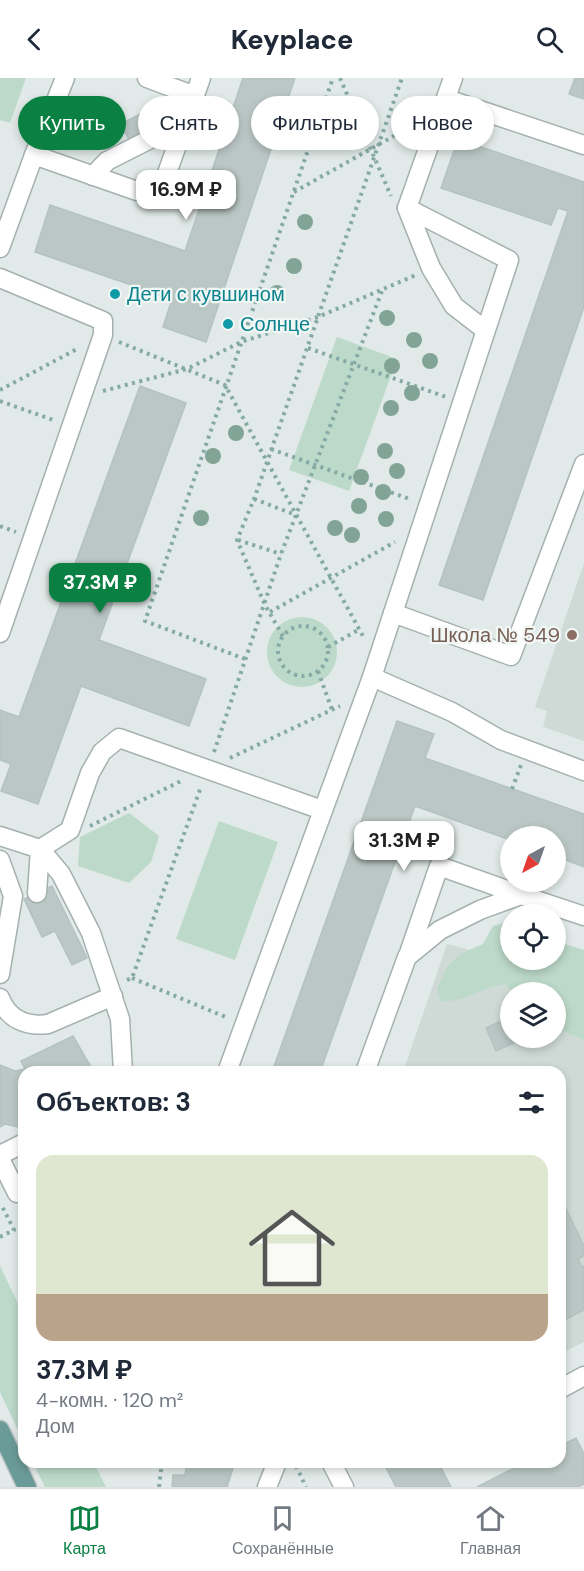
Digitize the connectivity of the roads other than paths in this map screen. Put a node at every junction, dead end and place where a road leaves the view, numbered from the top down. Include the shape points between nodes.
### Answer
1 (65, 78) edge
2 (147, 78) edge
3 (201, 78) edge
4 (453, 78) edge
5 (195, 96) joint
6 (446, 96) edge
7 (494, 119) edge
8 (138, 145) edge
9 (584, 145) edge
10 (175, 150) edge
11 (427, 150) edge
12 (34, 155) junction
13 (93, 176) junction
14 (407, 208) junction
15 (0, 248) edge
16 (0, 278) edge
17 (485, 330) junction
18 (584, 464) edge
19 (393, 613) junction
20 (4, 615) edge
21 (0, 633) edge
22 (375, 670) junction
23 (584, 771) edge
24 (322, 810) junction
25 (2, 843) edge
26 (40, 849) junction
27 (0, 860) edge
28 (37, 893) dead end
29 (520, 895) junction
30 (584, 916) edge
31 (407, 957) junction
32 (0, 974) edge
33 (113, 996) junction
34 (0, 998) edge
35 (123, 1066) edge
36 (229, 1066) edge
37 (367, 1066) edge
38 (18, 1146) edge
39 (0, 1157) edge
40 (18, 1192) edge
41 (584, 1376) edge
42 (566, 1386) edge
43 (0, 1430) edge
44 (275, 1468) edge
45 (334, 1468) edge
46 (27, 1487) edge
47 (267, 1487) edge
48 (344, 1487) edge

1 - 12 lane
2 - 5 lane
3 - 5 lane
4 - 6 lane
7 - 9 lane
8 - 13 lane via 107,160
10 - 13 lane via 166,176 154,190 137,191
11 - 14 lane
12 - 13 lane
12 - 15 lane
14 - 17 lane via 431,268 454,306
14 - 17 lane via 509,260
16 - 20 lane via 103,321 103,335
17 - 19 lane
18 - 19 lane via 511,656
19 - 22 lane
20 - 21 lane
22 - 23 lane via 501,741
22 - 24 lane
24 - 26 lane via 119,738 102,752 90,773 70,830
24 - 36 lane
25 - 26 lane
26 - 28 lane
26 - 33 lane via 61,874 91,933
27 - 32 lane via 14,896
29 - 30 lane
29 - 31 lane via 440,930
29 - 31 lane via 439,866
31 - 37 lane
33 - 34 lane via 37,1026 17,1020
33 - 35 lane via 120,1019
38 - 39 lane
39 - 40 lane
41 - 42 lane
43 - 46 main road
44 - 47 lane
45 - 48 lane

